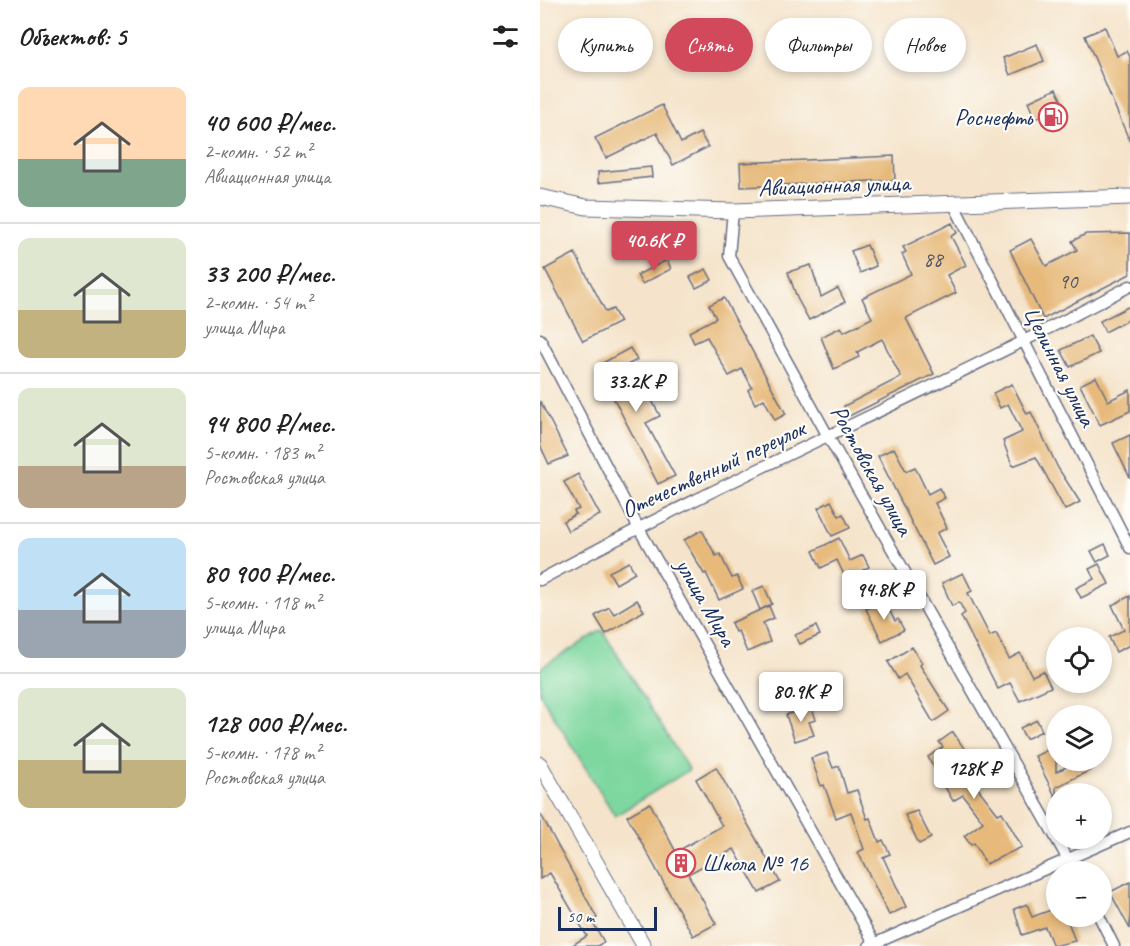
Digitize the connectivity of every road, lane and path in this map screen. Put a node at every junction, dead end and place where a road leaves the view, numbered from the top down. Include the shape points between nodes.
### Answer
1 (540, 197) edge
2 (1130, 197) edge
3 (953, 203) junction
4 (733, 211) junction
5 (1130, 286) edge
6 (540, 339) edge
7 (1024, 343) junction
8 (829, 438) junction
9 (638, 527) junction
10 (1130, 548) edge
11 (540, 580) edge
12 (540, 764) edge
13 (1046, 820) edge
14 (1130, 832) edge
15 (1062, 849) edge
16 (1068, 860) junction
17 (1104, 927) edge
18 (873, 945) edge
19 (644, 946) edge
20 (1114, 946) edge

1 - 4 main road, Авиационная улица via 586,207
2 - 3 main road, Авиационная улица
3 - 4 main road, Авиационная улица
3 - 7 street, Целинная улица
4 - 8 street, Ростовская улица via 729,256
5 - 7 street, Отечественный переулок
6 - 9 street, улица Мира
7 - 8 street, Отечественный переулок
7 - 10 street, Целинная улица
8 - 9 street, Отечественный переулок
8 - 13 street, Ростовская улица
9 - 11 street, Отечественный переулок
9 - 18 street, улица Мира
12 - 19 street
14 - 16 street
15 - 16 street, Ростовская улица
16 - 18 street
17 - 20 street

